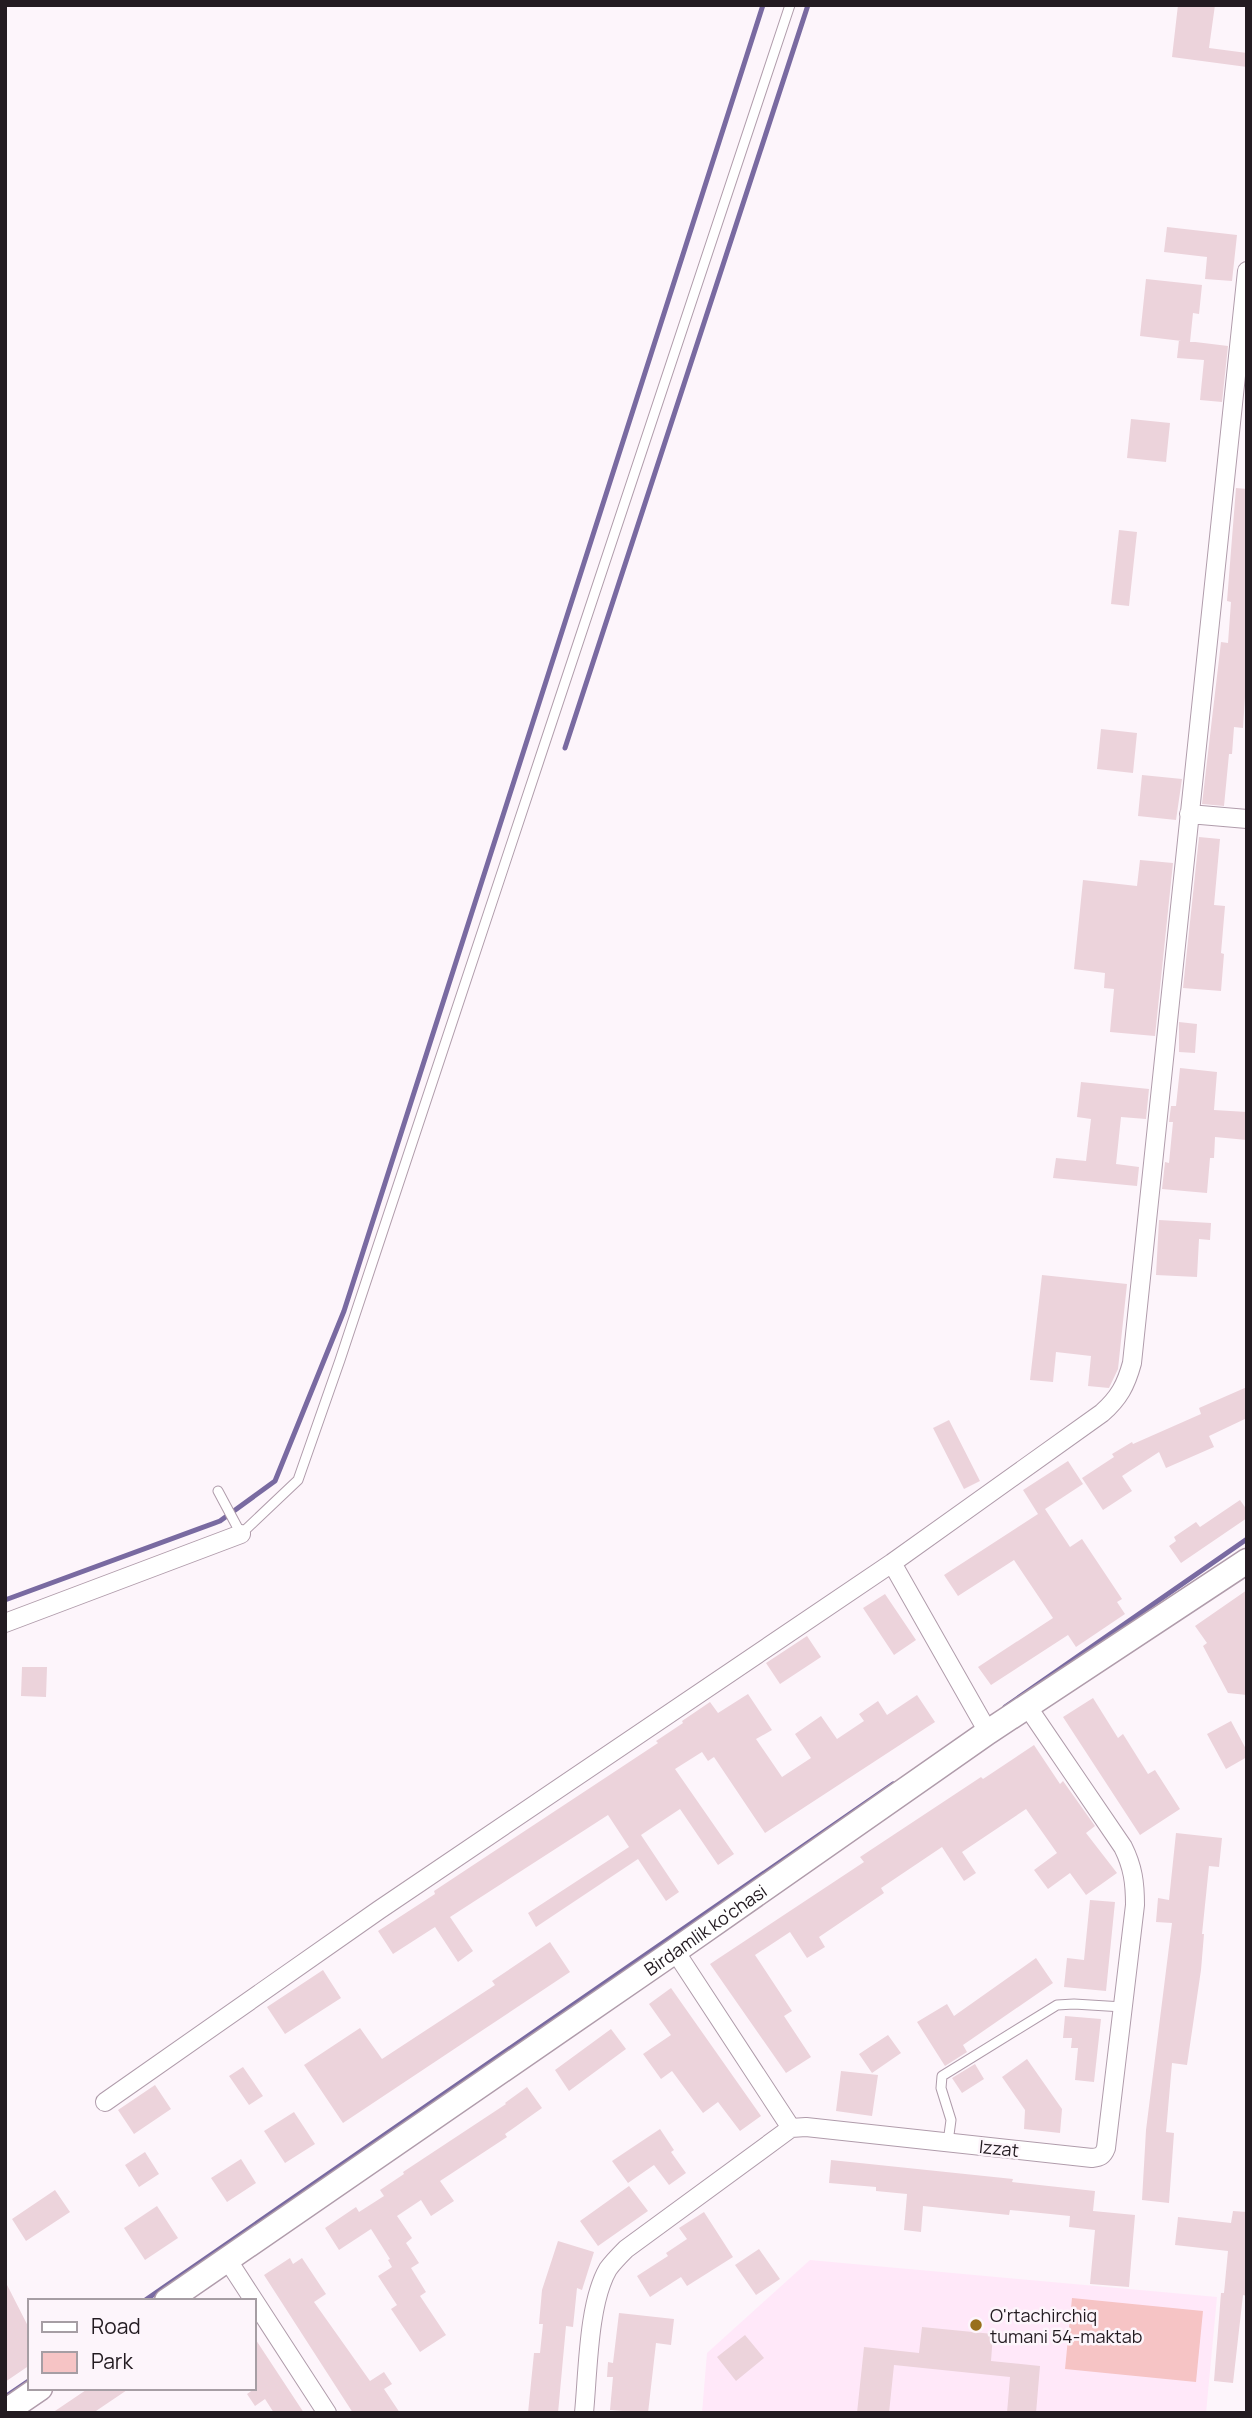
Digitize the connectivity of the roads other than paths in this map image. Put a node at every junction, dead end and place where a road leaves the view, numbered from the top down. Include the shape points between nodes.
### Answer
1 (790, 5) edge
2 (1247, 271) edge
3 (1189, 814) junction
4 (1247, 819) edge
5 (218, 1491) dead end
6 (241, 1534) junction
7 (1247, 1561) edge
8 (892, 1563) junction
9 (5, 1623) edge
10 (1027, 1706) junction
11 (988, 1732) junction
12 (675, 1951) junction
13 (1123, 2007) junction
14 (105, 2102) dead end
15 (791, 2128) junction
16 (948, 2142) junction
17 (227, 2259) junction
18 (170, 2299) edge
19 (253, 2299) edge
20 (256, 2304) edge
21 (37, 2390) edge
22 (5, 2412) edge
23 (327, 2413) edge
24 (584, 2413) edge

1 - 6 lane via 298,1480
2 - 3 street
3 - 4 street
3 - 8 street via 1132,1363 1126,1384 1102,1413
5 - 6 lane
6 - 9 street
7 - 10 street, Birdamlik ko'chasi
8 - 11 street
8 - 14 street via 379,1910
10 - 11 street, Birdamlik ko'chasi
10 - 13 street, Izzat via 1131,1863 1135,1905
11 - 12 street, Birdamlik ko'chasi
12 - 15 street
12 - 17 street, Birdamlik ko'chasi
13 - 16 lane via 1057,2005 942,2076 951,2120
13 - 16 street, Izzat via 1106,2148 1100,2158
15 - 16 street, Izzat
15 - 24 street via 626,2249 609,2267 594,2315
17 - 18 street, Birdamlik ko'chasi
17 - 19 street
20 - 23 street
21 - 22 street

